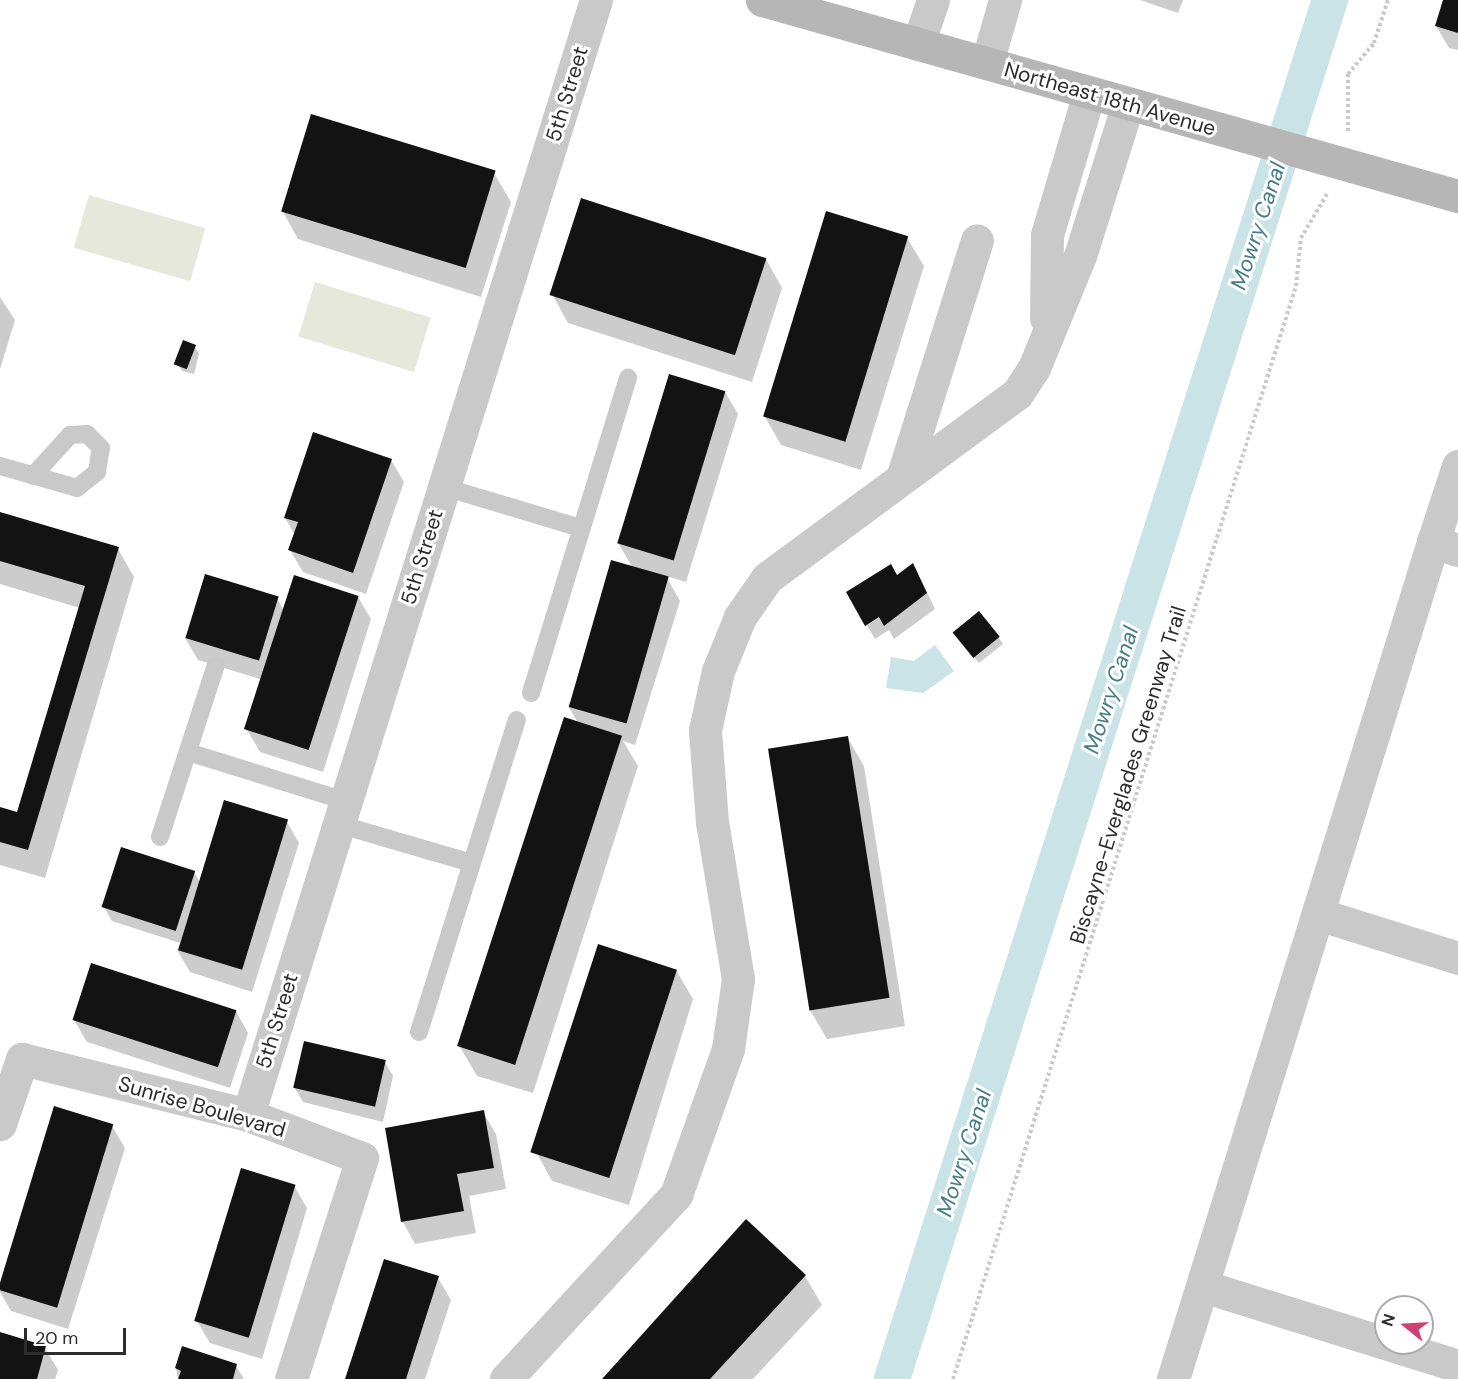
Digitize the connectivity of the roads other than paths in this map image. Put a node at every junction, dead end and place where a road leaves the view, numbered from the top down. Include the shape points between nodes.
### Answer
1 (596, 0) edge
2 (762, 0) edge
3 (933, 0) edge
4 (1005, 0) edge
5 (806, 6) edge
6 (918, 44) junction
7 (987, 63) junction
8 (1089, 93) junction
9 (1128, 104) junction
10 (1458, 196) edge
11 (977, 240) dead end
12 (1046, 334) junction
13 (628, 378) dead end
14 (0, 466) edge
15 (1458, 466) edge
16 (903, 475) junction
17 (33, 476) dead end
18 (444, 487) junction
19 (581, 528) junction
20 (1446, 546) edge
21 (216, 665) dead end
22 (531, 693) dead end
23 (517, 720) dead end
24 (188, 752) junction
25 (342, 813) junction
26 (160, 837) dead end
27 (471, 863) junction
28 (1321, 915) junction
29 (1458, 958) edge
30 (419, 1032) dead end
31 (248, 1115) junction
32 (0, 1124) edge
33 (1203, 1286) junction
34 (1458, 1366) edge
35 (291, 1379) edge
36 (506, 1379) edge
37 (1173, 1379) edge

1 - 18 street, 5th Street
2 - 5 street, Northeast 18th Avenue
3 - 6 street
4 - 7 street
5 - 6 street, Northeast 18th Avenue
6 - 7 street, Northeast 18th Avenue
7 - 8 street, Northeast 18th Avenue
8 - 9 street, Northeast 18th Avenue
8 - 12 street via 1047,236
9 - 10 street, Northeast 18th Avenue
9 - 12 street via 1080,256
11 - 16 street
12 - 16 street via 1017,394 953,445
13 - 19 lane
14 - 17 lane
15 - 20 street
16 - 36 street via 767,578 731,636 705,730 712,822 738,979 728,1049 676,1195
18 - 19 lane
18 - 25 street, 5th Street
19 - 22 lane
20 - 28 street
21 - 24 lane
23 - 27 lane
24 - 25 lane
24 - 26 lane
25 - 27 lane
25 - 31 street, 5th Street
27 - 30 lane
28 - 29 street
28 - 33 street
31 - 32 street, Sunrise Boulevard via 22,1059
31 - 35 street, Sunrise Boulevard via 362,1158
33 - 34 street
33 - 37 street

